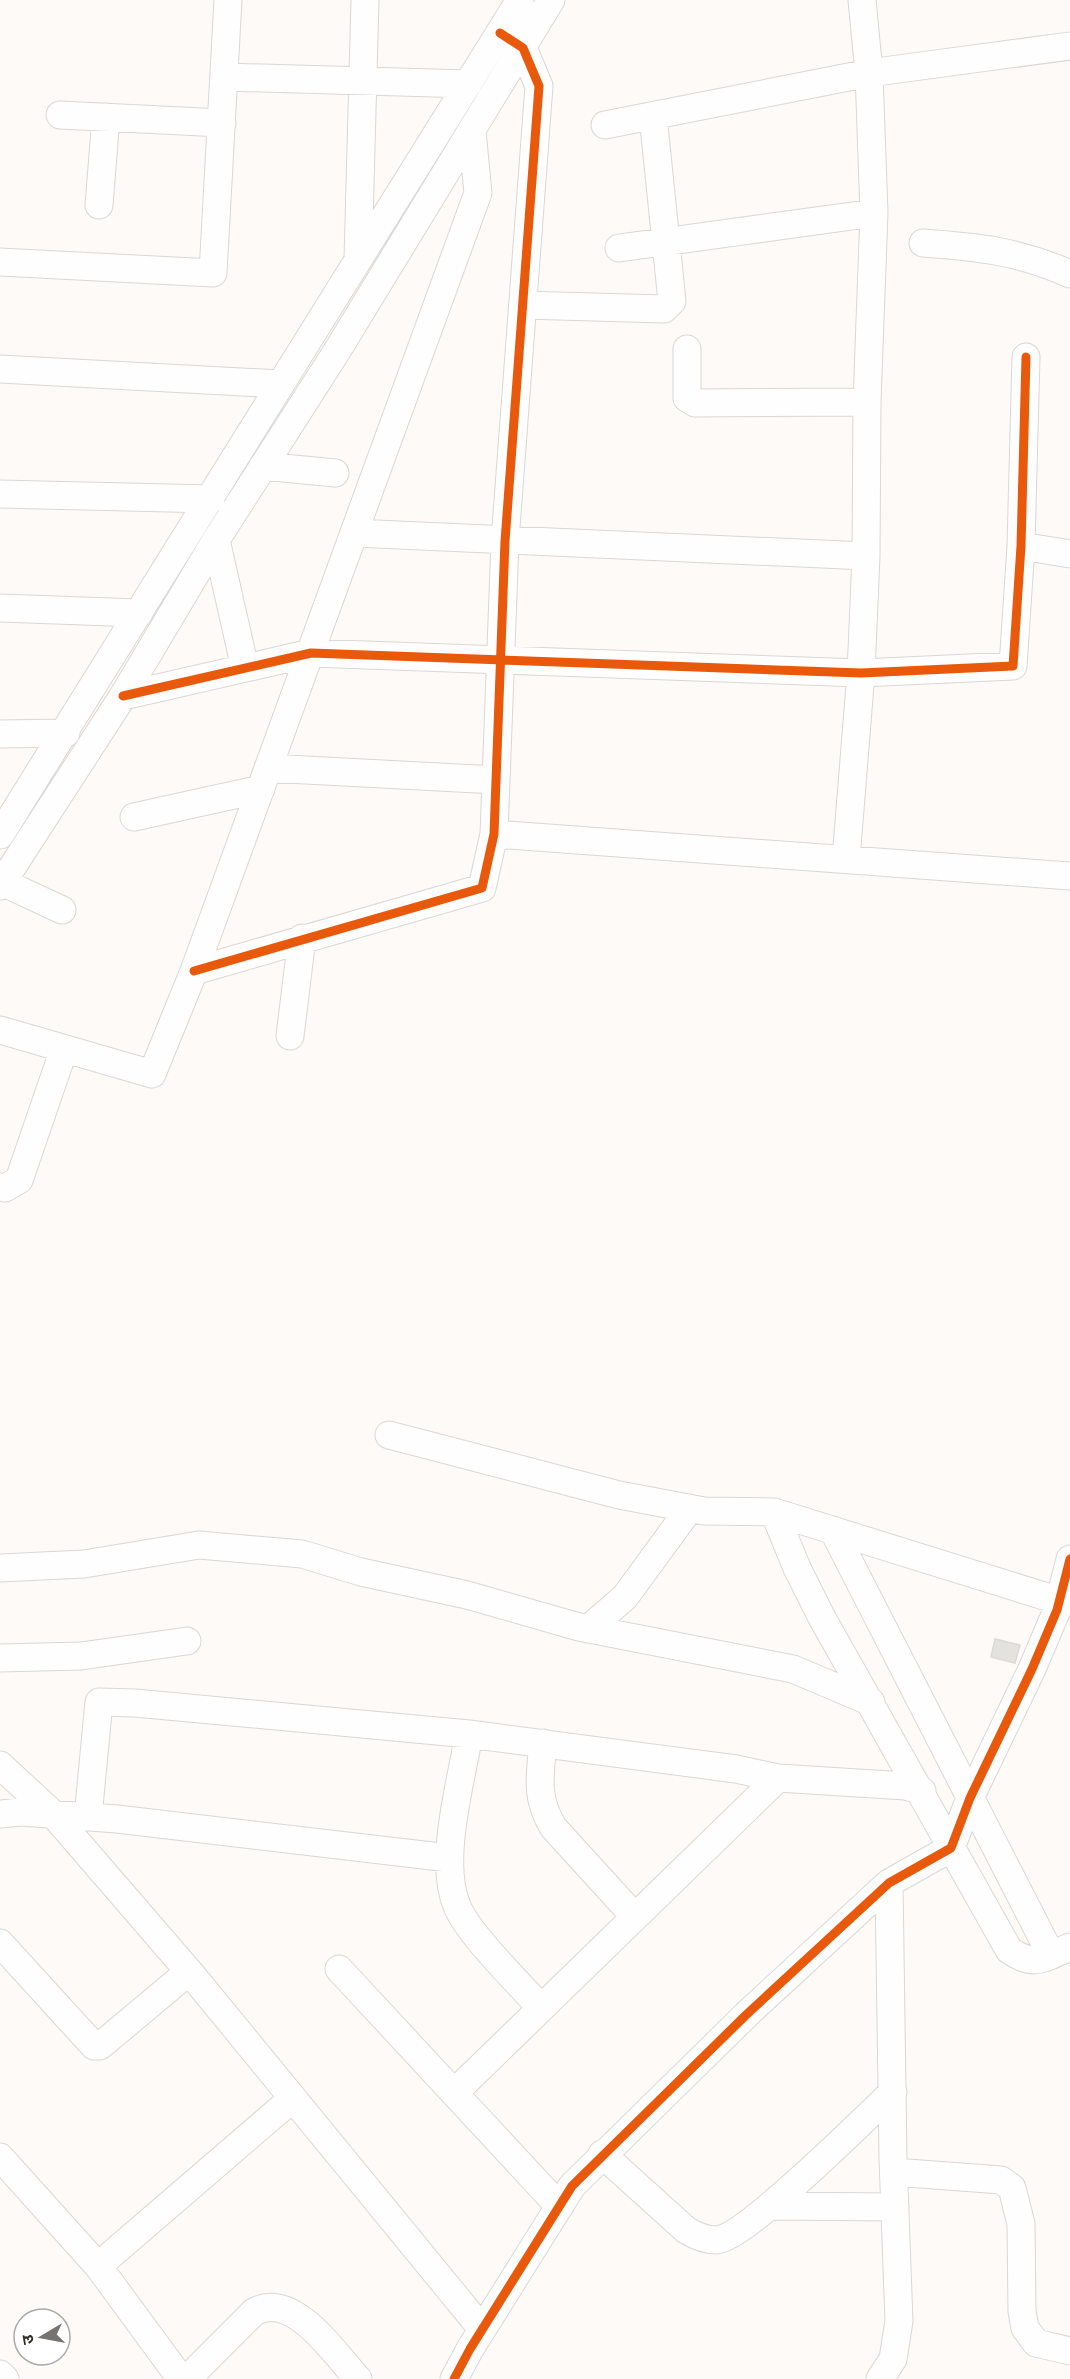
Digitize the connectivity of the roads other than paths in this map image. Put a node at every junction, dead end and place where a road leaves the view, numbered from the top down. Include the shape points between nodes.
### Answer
1 (228, 0) edge
2 (365, 0) edge
3 (551, 0) edge
4 (862, 0) edge
5 (517, 2) edge
6 (500, 33) junction
7 (1070, 46) edge
8 (523, 48) junction
9 (869, 73) junction
10 (224, 77) junction
11 (363, 79) junction
12 (468, 84) junction
13 (60, 115) dead end
14 (653, 116) junction
15 (106, 117) junction
16 (222, 123) junction
17 (605, 125) dead end
18 (472, 131) junction
19 (99, 204) dead end
20 (874, 213) junction
21 (666, 241) junction
22 (923, 243) dead end
23 (619, 248) dead end
24 (358, 260) junction
25 (0, 262) edge
26 (1070, 274) edge
27 (523, 305) junction
28 (687, 349) dead end
29 (1026, 357) dead end
30 (0, 369) edge
31 (281, 384) junction
32 (867, 402) junction
33 (263, 466) junction
34 (334, 473) dead end
35 (0, 494) edge
36 (211, 499) junction
37 (354, 533) junction
38 (216, 540) junction
39 (505, 541) junction
40 (1021, 546) junction
41 (1070, 554) edge
42 (866, 556) junction
43 (0, 608) edge
44 (139, 613) junction
45 (311, 653) junction
46 (501, 659) junction
47 (245, 669) junction
48 (861, 673) junction
49 (123, 696) junction
50 (66, 733) junction
51 (0, 734) edge
52 (265, 778) junction
53 (496, 780) junction
54 (134, 817) dead end
55 (494, 834) junction
56 (0, 835) edge
57 (846, 859) junction
58 (1070, 876) edge
59 (1, 884) edge
60 (62, 910) dead end
61 (302, 938) junction
62 (194, 971) junction
63 (0, 1030) edge
64 (290, 1036) dead end
65 (64, 1048) junction
66 (0, 1187) edge
67 (389, 1435) dead end
68 (690, 1508) junction
69 (774, 1512) junction
70 (833, 1530) junction
71 (1070, 1559) edge
72 (0, 1568) edge
73 (1062, 1608) edge
74 (588, 1629) junction
75 (187, 1641) dead end
76 (0, 1658) edge
77 (870, 1702) junction
78 (469, 1734) junction
79 (543, 1743) junction
80 (0, 1765) edge
81 (778, 1778) junction
82 (922, 1791) junction
83 (970, 1798) junction
84 (0, 1814) edge
85 (53, 1814) junction
86 (88, 1817) junction
87 (951, 1848) junction
88 (449, 1858) junction
89 (889, 1883) junction
90 (635, 1917) junction
91 (0, 1943) edge
92 (1060, 1951) edge
93 (339, 1969) dead end
94 (192, 1975) junction
95 (541, 2008) junction
96 (893, 2092) junction
97 (454, 2093) junction
98 (292, 2099) junction
99 (602, 2154) junction
100 (0, 2157) edge
101 (894, 2172) junction
102 (560, 2206) junction
103 (771, 2206) junction
104 (895, 2207) junction
105 (98, 2266) junction
106 (482, 2329) junction
107 (1070, 2351) edge
108 (889, 2372) edge
109 (0, 2374) edge
110 (4, 2379) edge
111 (181, 2379) edge
112 (188, 2379) edge
113 (358, 2379) edge
114 (454, 2379) edge

1 - 10 street
2 - 11 street
3 - 8 street
4 - 9 street
5 - 6 street
6 - 8 street
6 - 12 street
7 - 9 street
8 - 18 street
8 - 27 street via 539,86
9 - 14 street
9 - 20 street
10 - 11 street
10 - 16 street
11 - 12 street
11 - 24 street
12 - 24 street
13 - 15 street
14 - 17 street
14 - 21 street
15 - 16 street
15 - 19 street
16 - 25 street via 213,273
18 - 33 street
18 - 37 street via 478,193
20 - 21 street
20 - 32 street
21 - 23 street
21 - 27 street via 672,301 664,309
22 - 26 street via 1024,255
24 - 31 street
27 - 39 street
28 - 32 street via 687,398 695,403
29 - 40 street
30 - 31 street
31 - 36 street
32 - 42 street
33 - 34 street
33 - 38 street
35 - 36 street
36 - 44 street
37 - 39 street
37 - 45 street
38 - 47 street
38 - 49 street
39 - 42 street
39 - 46 street
40 - 41 street
40 - 48 street via 1013,666
42 - 48 street
43 - 44 street
44 - 50 street
45 - 46 street
45 - 47 street
45 - 52 street
46 - 48 street
46 - 53 street
47 - 49 street
48 - 57 street
49 - 59 street
50 - 51 street
50 - 56 street
52 - 53 street
52 - 54 street
52 - 62 street
53 - 55 street
55 - 57 street
55 - 61 street via 482,888
57 - 58 street
59 - 60 street
61 - 62 street
61 - 64 street
62 - 65 street via 152,1074
63 - 65 street
65 - 66 street via 20,1180
67 - 68 street via 619,1495
68 - 69 street
68 - 74 street via 625,1596
69 - 70 street
69 - 77 street via 821,1616
70 - 73 street
70 - 83 street
71 - 73 street
72 - 74 street via 84,1564 199,1545 302,1554
73 - 83 street
74 - 77 street via 793,1669
75 - 76 street via 81,1656
77 - 82 street
78 - 79 street
78 - 86 street via 99,1702
78 - 88 street
79 - 81 street
79 - 90 street via 538,1792 544,1812
80 - 85 street
81 - 82 street via 906,1786
81 - 90 street
82 - 87 street
83 - 87 street
83 - 92 street
84 - 85 street
85 - 86 street
85 - 94 street
86 - 88 street
87 - 89 street
87 - 92 street via 1009,1950 1036,1962
88 - 95 street via 457,1906 468,1925
89 - 96 street
89 - 99 street
90 - 95 street
91 - 94 street via 94,2046 100,2046 186,1974
93 - 97 street
94 - 98 street
95 - 97 street
96 - 101 street
96 - 103 street
97 - 102 street
98 - 105 street
98 - 106 street
99 - 102 street via 572,2186
99 - 103 street via 686,2230 700,2238 718,2240
100 - 105 street
101 - 104 street
101 - 107 street via 1001,2180 1012,2188 1021,2224 1025,2328 1036,2343
102 - 106 street
103 - 104 street
104 - 108 street via 899,2321
105 - 111 street
106 - 114 street
109 - 110 street
112 - 113 street via 254,2312 277,2306 293,2312

